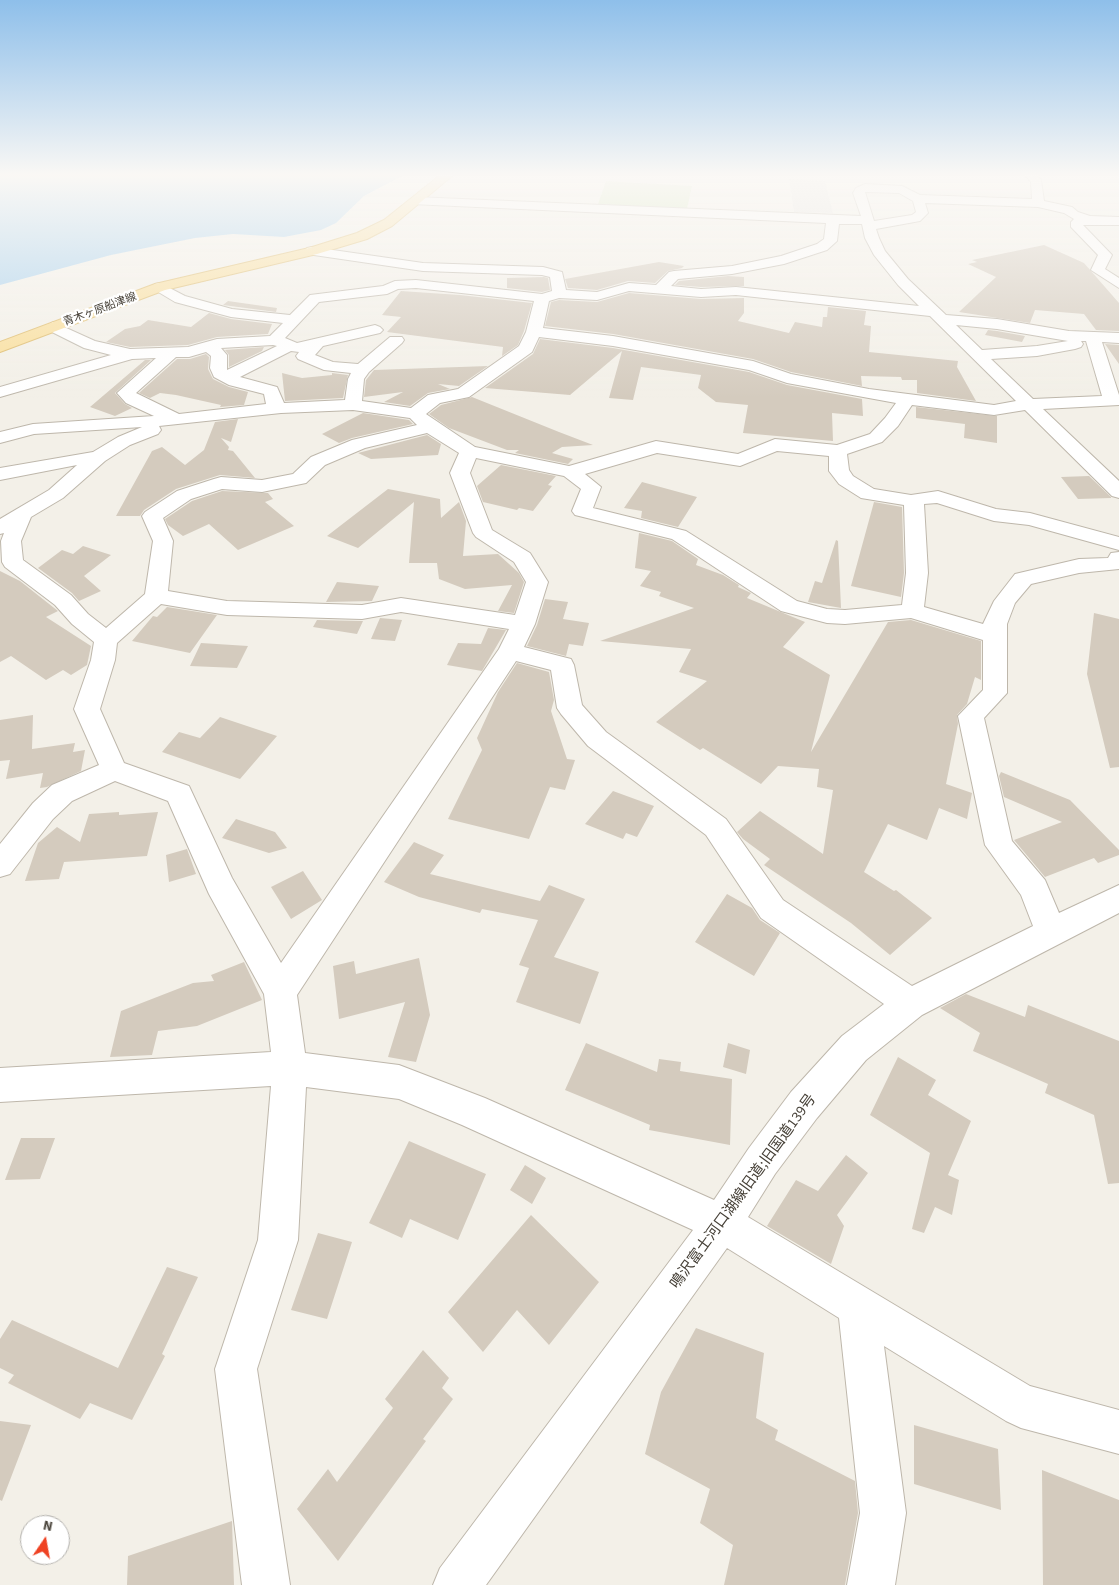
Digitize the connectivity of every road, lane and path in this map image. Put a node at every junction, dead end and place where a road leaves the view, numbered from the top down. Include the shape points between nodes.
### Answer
1 (315, 250) edge
2 (813, 250) edge
3 (878, 250) edge
4 (1101, 250) edge
5 (312, 251) junction
6 (1119, 284) edge
7 (160, 287) junction
8 (660, 289) junction
9 (550, 296) junction
10 (936, 315) junction
11 (295, 320) junction
12 (52, 327) junction
13 (374, 330) dead end
14 (534, 332) junction
15 (1088, 337) junction
16 (1119, 338) edge
17 (396, 340) dead end
18 (319, 342) junction
19 (282, 343) junction
20 (209, 346) junction
21 (0, 347) edge
22 (172, 353) junction
23 (131, 354) junction
24 (978, 355) junction
25 (362, 369) junction
26 (228, 378) junction
27 (37, 382) junction
28 (97, 382) dead end
29 (115, 383) dead end
30 (134, 384) junction
31 (0, 392) edge
32 (907, 399) junction
33 (1115, 399) edge
34 (1029, 404) junction
35 (354, 405) junction
36 (275, 409) junction
37 (176, 420) junction
38 (422, 421) junction
39 (0, 438) edge
40 (469, 451) junction
41 (838, 451) junction
42 (98, 457) junction
43 (570, 472) junction
44 (0, 474) edge
45 (1119, 492) edge
46 (914, 500) junction
47 (22, 516) junction
48 (0, 528) edge
49 (1119, 544) edge
50 (1119, 558) edge
51 (156, 596) junction
52 (912, 611) junction
53 (523, 624) junction
54 (996, 636) junction
55 (106, 640) junction
56 (510, 651) junction
57 (114, 770) junction
58 (0, 865) edge
59 (1119, 898) edge
60 (1050, 931) junction
61 (280, 992) junction
62 (910, 1004) junction
63 (290, 1068) junction
64 (0, 1084) edge
65 (722, 1223) junction
66 (858, 1306) junction
67 (1119, 1432) edge
68 (266, 1585) edge
69 (457, 1585) edge
70 (871, 1585) edge

1 - 5 main road, 青木ヶ原船津線
2 - 8 street via 784,260 732,270 674,275
3 - 10 street via 903,282
4 - 6 street via 1105,255 1098,270
5 - 7 main road, 青木ヶ原船津線
5 - 9 street via 424,267 543,271 557,276
7 - 11 street via 180,299 231,313
7 - 12 main road, 青木ヶ原船津線
8 - 9 street via 629,287 597,296
8 - 10 street via 701,293 736,291
9 - 11 street via 395,285 387,290 315,298
9 - 14 street
10 - 15 street
10 - 24 street
11 - 19 street
12 - 21 main road, 青木ヶ原船津線
12 - 23 street via 90,345
13 - 18 street
14 - 32 street via 613,341 753,366 788,378
14 - 38 street via 526,348 470,388 434,399
15 - 16 street
15 - 24 street via 1079,344 1063,347
15 - 33 street via 1107,390
17 - 25 street
18 - 19 street via 296,348
18 - 25 street via 304,356 330,367
19 - 20 street
19 - 26 street
20 - 22 street
20 - 26 street via 219,355 220,373
22 - 23 street
22 - 30 street
23 - 27 street
24 - 34 street
25 - 35 street via 356,379
26 - 36 street via 271,392
27 - 28 street via 45,386
27 - 31 street
29 - 30 street
30 - 37 street via 126,392 132,398
32 - 34 street via 994,410
32 - 41 street via 892,422 876,438
33 - 34 street
34 - 45 street
35 - 36 street
35 - 38 street
36 - 37 street
37 - 39 street via 33,429
37 - 42 street via 124,441
38 - 40 street
38 - 51 street via 318,461 299,479 262,486 220,483 184,494 152,516 163,541
40 - 43 street
40 - 53 street via 460,473 483,532 522,558 537,582
41 - 43 street via 775,445 740,460 656,447
41 - 46 street via 840,471 846,480 868,494
42 - 44 street via 66,460
42 - 47 street via 56,494
43 - 52 street via 591,487 582,510 679,535 789,606 845,617
46 - 49 street via 938,497 994,515 1030,519
46 - 52 street via 918,573
47 - 48 street
47 - 55 street via 11,542 13,562 63,600
50 - 54 street via 1114,564 1078,566 1023,579 1005,601 996,624
51 - 53 street via 236,608 362,612 400,605
51 - 55 street
52 - 54 street
53 - 56 street
54 - 60 street via 995,693 971,716 999,845 1034,889
55 - 57 street via 87,709
56 - 61 street
56 - 62 street via 562,665 570,708 597,739 716,827 772,909
57 - 58 street via 62,793 43,811
57 - 61 street via 179,794 220,885
59 - 60 street, 鳴沢富士河口湖線旧道;旧国道139号
60 - 62 street, 鳴沢富士河口湖線旧道;旧国道139号
61 - 63 street
62 - 65 street, 鳴沢富士河口湖線旧道;旧国道139号 via 854,1048 804,1104
63 - 64 street
63 - 65 street via 398,1082 472,1111
63 - 68 street via 278,1240 236,1369
65 - 66 street
65 - 69 street, 鳴沢富士河口湖線旧道;旧国道139号
66 - 67 street via 1021,1406
66 - 70 street via 883,1513

